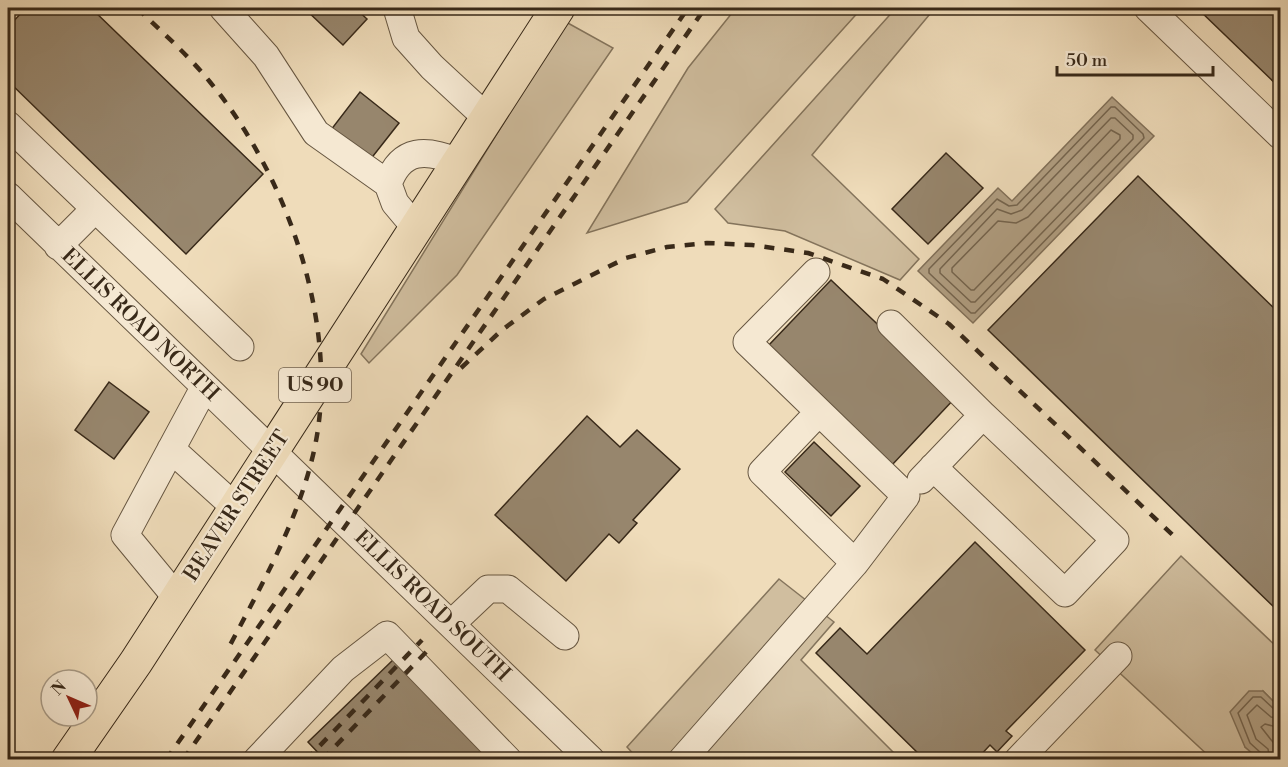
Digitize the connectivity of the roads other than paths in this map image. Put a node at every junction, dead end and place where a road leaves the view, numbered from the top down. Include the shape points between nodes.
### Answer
1 (223, 8) edge
2 (397, 8) edge
3 (558, 8) edge
4 (1148, 8) edge
5 (486, 118) junction
6 (8, 126) edge
7 (1281, 135) edge
8 (458, 162) junction
9 (388, 184) junction
10 (8, 196) edge
11 (95, 210) junction
12 (416, 228) junction
13 (58, 246) junction
14 (816, 272) dead end
15 (891, 324) dead end
16 (240, 347) dead end
17 (204, 388) junction
18 (819, 412) junction
19 (983, 415) junction
20 (171, 449) junction
21 (272, 453) junction
22 (933, 467) junction
23 (906, 496) junction
24 (236, 508) junction
25 (855, 563) junction
26 (177, 598) junction
27 (451, 624) junction
28 (565, 636) dead end
29 (1118, 656) dead end
30 (68, 759) edge
31 (257, 759) edge
32 (508, 759) edge
33 (591, 759) edge
34 (682, 759) edge
35 (1018, 759) edge

1 - 9 street via 266,56 316,133
2 - 5 street via 406,38
3 - 5 main road, BEAVER STREET / US 90
4 - 7 street
5 - 8 main road, BEAVER STREET / US 90
6 - 11 street
8 - 9 street via 439,154 412,154 393,171
8 - 12 main road, BEAVER STREET / US 90
9 - 12 street via 395,203
10 - 13 street, ELLIS ROAD NORTH
11 - 13 street
11 - 16 street
12 - 21 main road, BEAVER STREET / US 90
13 - 17 street, ELLIS ROAD NORTH
14 - 18 street via 747,342
15 - 19 street
17 - 20 street
17 - 21 street, ELLIS ROAD NORTH
18 - 23 street
18 - 25 street via 762,472
19 - 22 street
19 - 22 street via 1115,540 1094,563 1065,593
20 - 24 street
20 - 26 street via 125,535
21 - 24 main road, BEAVER STREET / US 90
21 - 27 street, ELLIS ROAD SOUTH
22 - 23 street
23 - 25 street
24 - 26 main road, BEAVER STREET / US 90
25 - 34 street
26 - 30 main road, BEAVER STREET / US 90
27 - 28 street via 488,589 508,589
27 - 33 street, ELLIS ROAD SOUTH
29 - 35 street
31 - 32 street via 342,669 387,635

